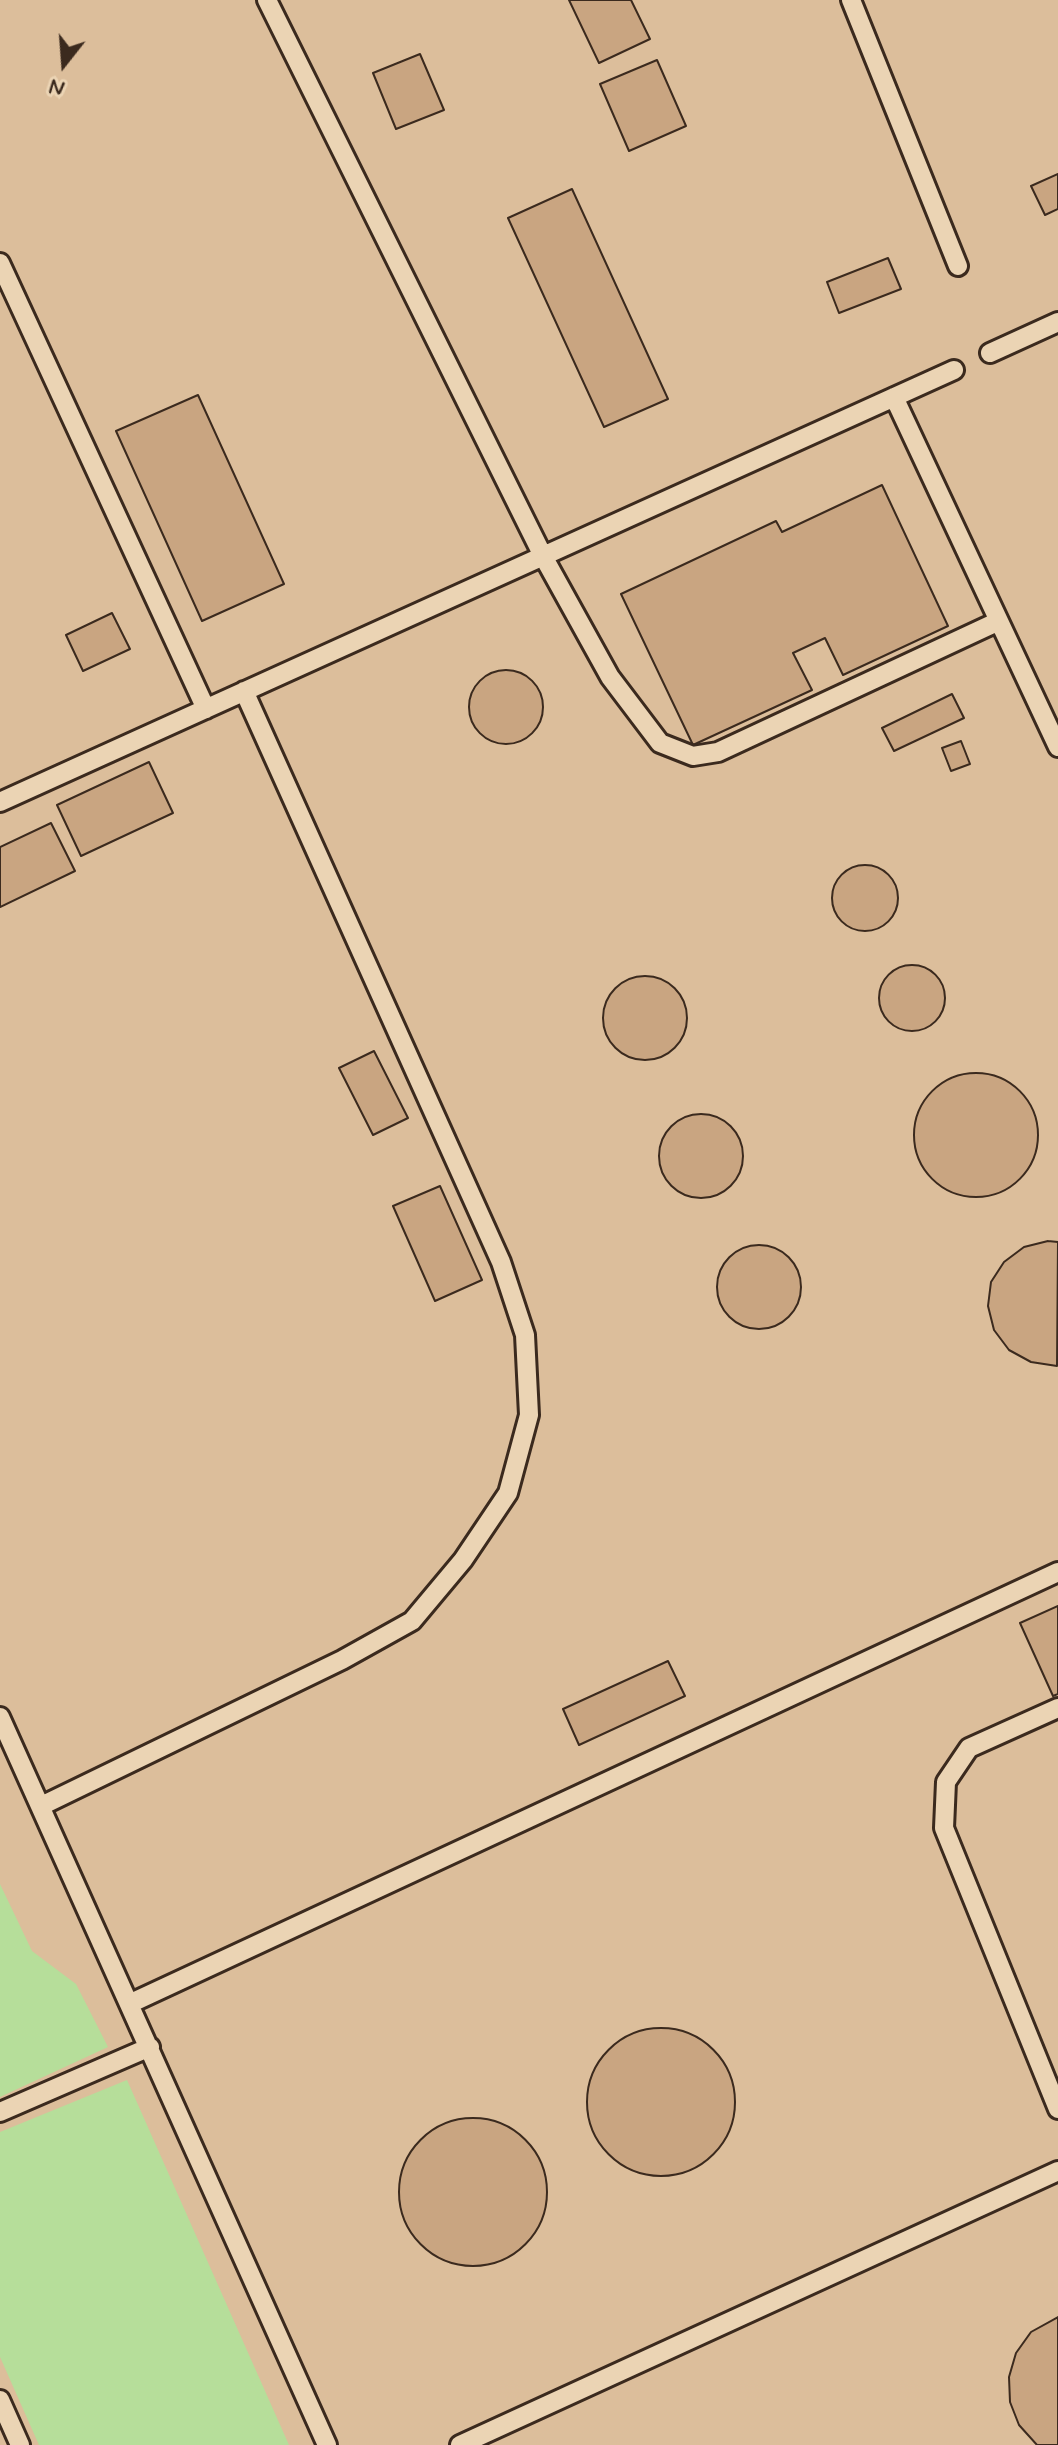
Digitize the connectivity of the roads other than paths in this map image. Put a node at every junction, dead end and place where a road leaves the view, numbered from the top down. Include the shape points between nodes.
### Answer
1 (267, 0) edge
2 (851, 0) edge
3 (0, 263) edge
4 (958, 266) dead end
5 (1058, 322) edge
6 (990, 353) dead end
7 (954, 370) dead end
8 (894, 397) junction
9 (543, 556) junction
10 (999, 621) junction
11 (244, 691) junction
12 (206, 709) junction
13 (1056, 738) edge
14 (0, 802) edge
15 (1058, 1572) edge
16 (1058, 1708) edge
17 (0, 1717) edge
18 (41, 1806) junction
19 (129, 2004) junction
20 (150, 2047) junction
21 (1058, 2109) edge
22 (0, 2112) edge
23 (1058, 2171) edge
24 (0, 2400) edge
25 (20, 2445) edge
26 (327, 2445) edge
27 (460, 2445) edge

1 - 9 lane
2 - 4 lane
3 - 12 lane
5 - 6 lane
7 - 8 lane
8 - 9 lane
8 - 10 lane
9 - 10 lane via 610,677 660,743 693,756 718,752
9 - 11 lane
10 - 13 lane
11 - 12 lane
11 - 18 lane via 501,1262 525,1335 529,1415 508,1493 463,1560 412,1621
12 - 14 lane
15 - 19 lane
16 - 21 lane via 969,1748 946,1782 944,1828
17 - 18 lane
18 - 19 lane
19 - 20 lane
20 - 22 lane
20 - 26 lane
23 - 27 lane
24 - 25 lane

